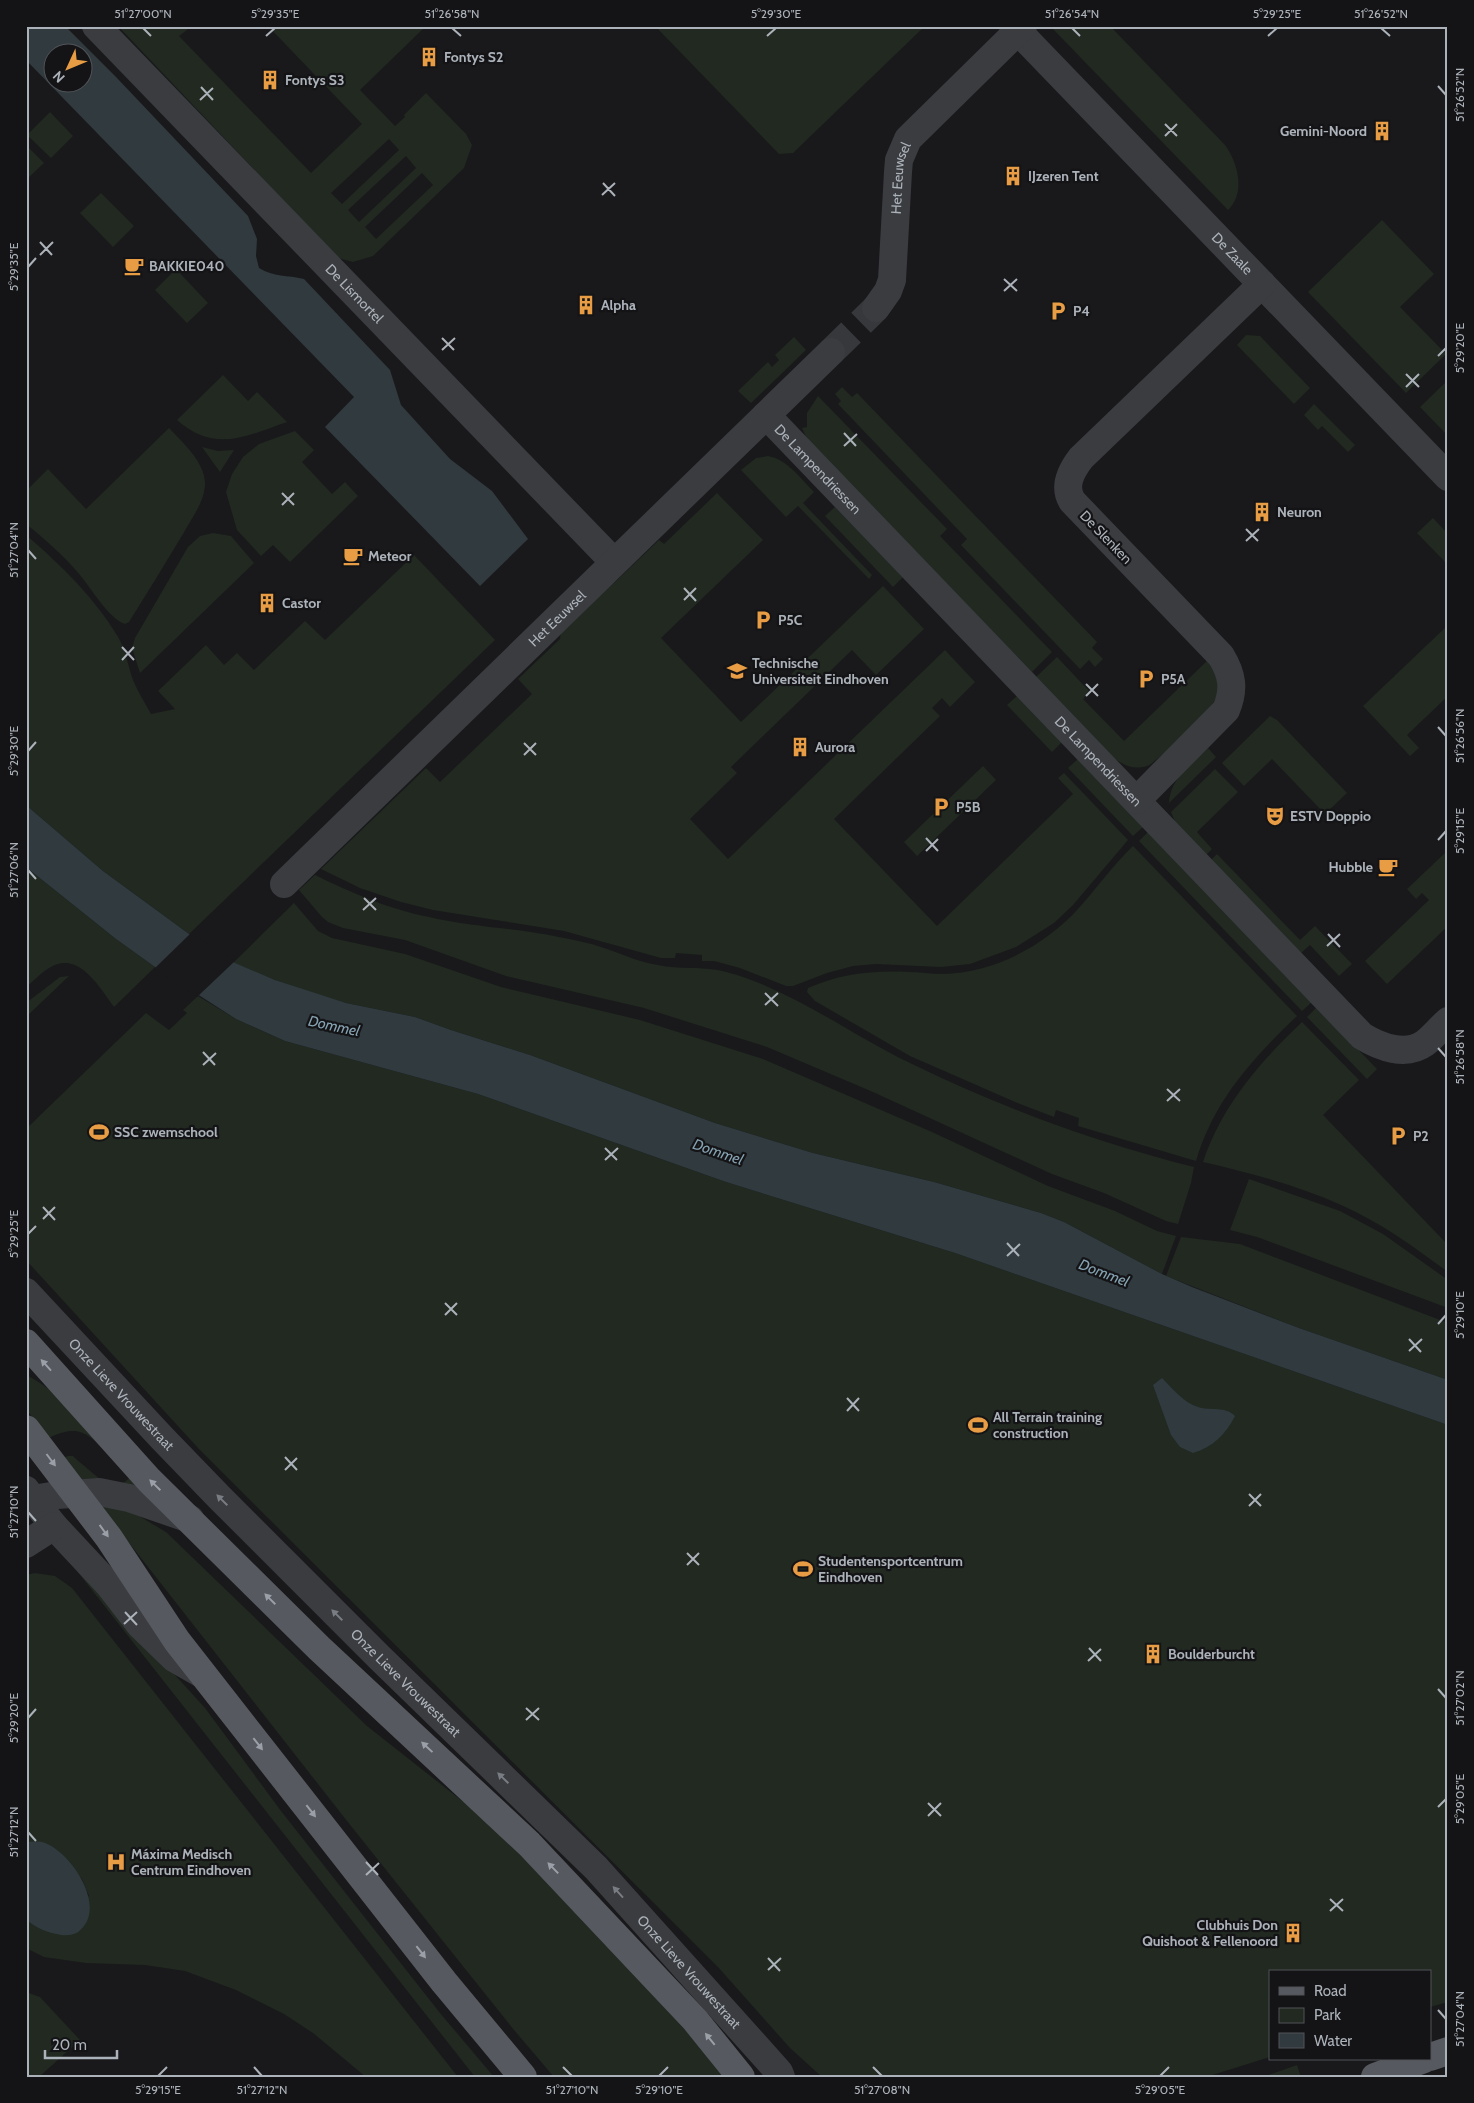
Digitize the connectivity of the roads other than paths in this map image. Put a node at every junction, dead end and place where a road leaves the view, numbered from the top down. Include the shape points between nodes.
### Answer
1 (96, 26) edge
2 (1018, 28) edge
3 (1262, 284) junction
4 (876, 308) tunnel mouth
5 (830, 352) tunnel mouth
6 (766, 415) junction
7 (1448, 477) edge
8 (614, 562) junction
9 (1137, 800) junction
10 (284, 884) dead end
11 (1448, 1021) edge
12 (26, 1292) edge
13 (26, 1343) edge
14 (26, 1429) edge
15 (75, 1492) junction
16 (28, 1498) edge
17 (190, 1519) junction
18 (54, 1526) junction
19 (26, 1544) edge
20 (204, 1675) junction
21 (1448, 2051) edge
22 (1432, 2056) edge
23 (1421, 2060) edge
24 (523, 2077) edge
25 (741, 2077) edge
26 (781, 2077) edge
27 (1376, 2077) edge

1 - 8 street, De Lismortel
2 - 3 street, De Zaale
2 - 4 street, Het Eeuwsel via 908,139 898,172 892,280
3 - 7 street, De Zaale
3 - 9 street, De Slenken via 1081,458 1070,475 1068,495 1072,501 1221,656 1231,676 1231,699 1226,710
5 - 6 street, Het Eeuwsel
6 - 8 street, Het Eeuwsel
6 - 9 street, De Lampendriessen
8 - 10 street, Het Eeuwsel
9 - 11 street, De Lampendriessen via 1362,1036 1387,1048 1414,1047 1424,1043
26 -> 12 street, Onze Lieve Vrouwestraat via 596,1868 226,1504
17 -> 13 main road, Onze Lieve Vrouwestraat via 149,1480
14 -> 15 main road
15 - 16 street
15 - 17 street via 112,1494
15 -> 20 main road
16 - 18 street
25 -> 17 main road, Onze Lieve Vrouwestraat via 694,2020 529,1844 326,1655
18 - 19 street
18 - 20 street via 109,1585 136,1620 174,1658
20 -> 24 main road via 444,1982
21 - 22 main road
23 - 27 main road

